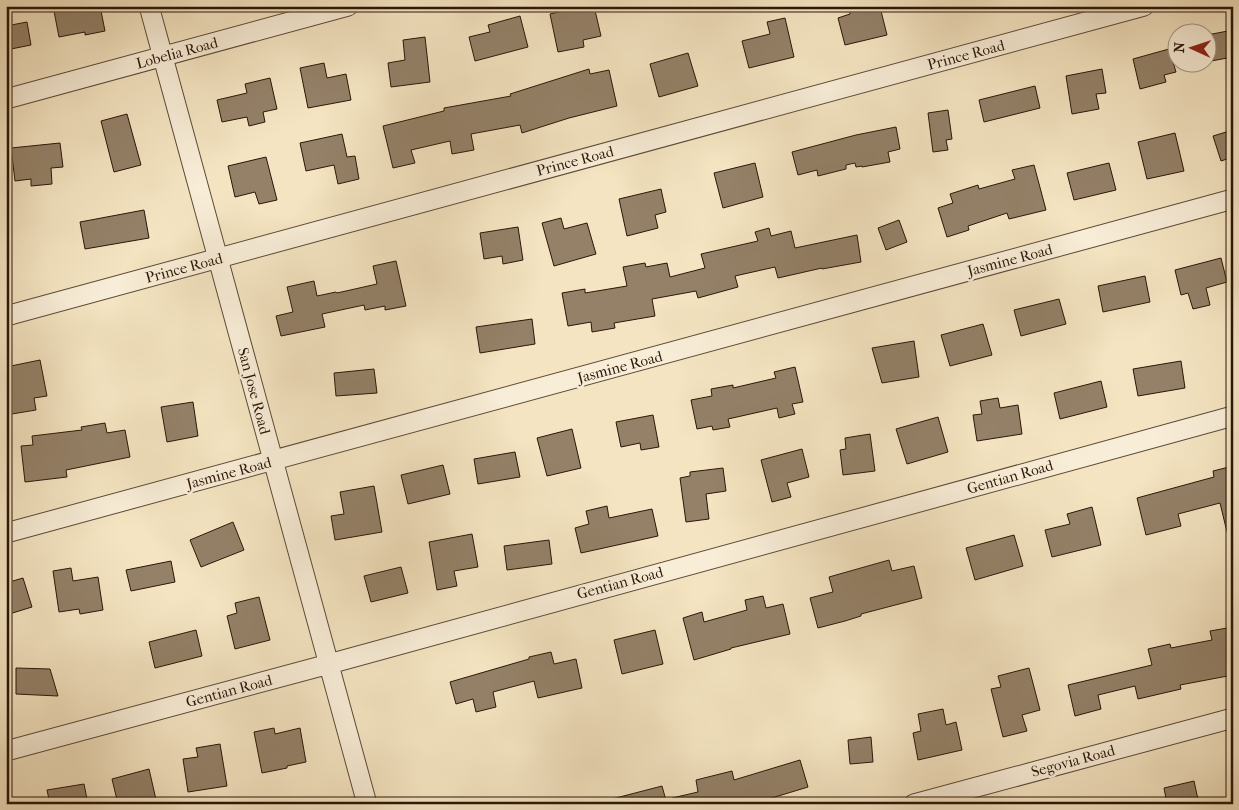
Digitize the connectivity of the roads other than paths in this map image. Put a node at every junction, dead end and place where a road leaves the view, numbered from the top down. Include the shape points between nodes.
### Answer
1 (149, 6) edge
2 (348, 6) edge
3 (1144, 6) edge
4 (163, 57) junction
5 (6, 99) edge
6 (1233, 199) edge
7 (218, 259) junction
8 (6, 316) edge
9 (1233, 416) edge
10 (273, 461) junction
11 (6, 534) edge
12 (329, 664) junction
13 (1233, 718) edge
14 (6, 751) edge
15 (367, 804) edge
16 (914, 804) edge

1 - 4 street, San Jose Road
2 - 4 street, Lobelia Road
3 - 7 street, Prince Road
4 - 5 street, Lobelia Road
4 - 7 street, San Jose Road
6 - 10 street, Jasmine Road
7 - 8 street, Prince Road
7 - 10 street, San Jose Road
9 - 12 street, Gentian Road
10 - 11 street, Jasmine Road
10 - 12 street, San Jose Road
12 - 14 street, Gentian Road
12 - 15 street, San Jose Road
13 - 16 street, Segovia Road

